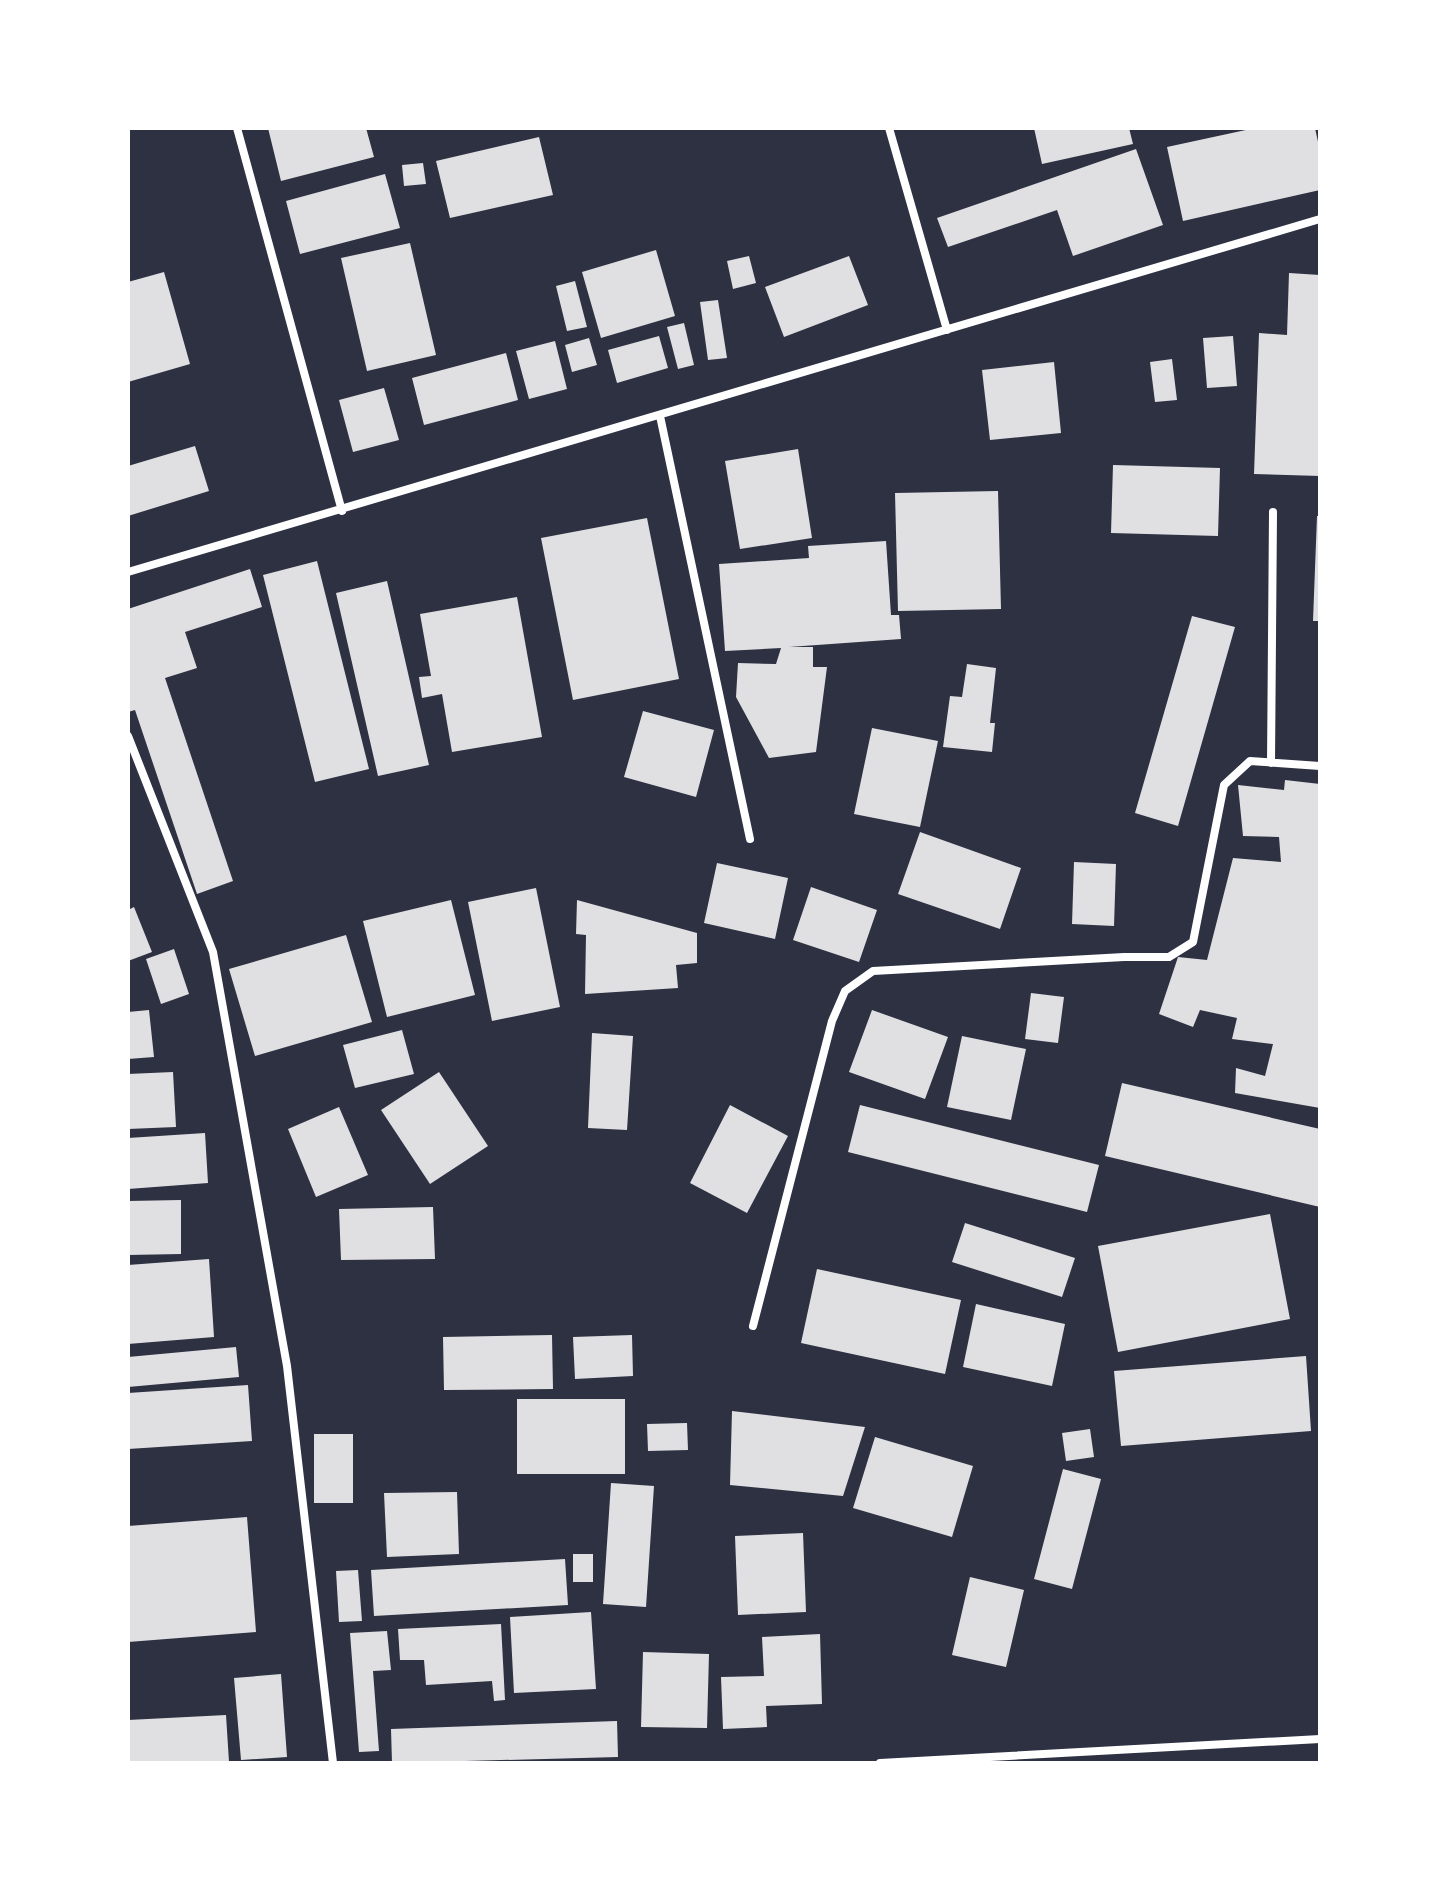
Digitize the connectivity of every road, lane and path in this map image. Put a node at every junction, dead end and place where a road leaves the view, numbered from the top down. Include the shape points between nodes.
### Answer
1 (237, 128) edge
2 (889, 128) edge
3 (1320, 219) edge
4 (947, 330) junction
5 (660, 416) junction
6 (342, 511) junction
7 (1273, 512) dead end
8 (128, 572) edge
9 (128, 736) edge
10 (1271, 763) junction
11 (1320, 766) edge
12 (750, 839) dead end
13 (753, 1326) dead end
14 (1320, 1739) edge
15 (333, 1763) edge
16 (880, 1763) edge

1 - 6 street
2 - 4 street
3 - 4 street
4 - 5 street
5 - 6 street
5 - 12 street
6 - 8 street
7 - 10 street
9 - 15 street via 213,952 287,1366
10 - 11 street
10 - 13 street via 1250,761 1224,785 1193,942 1169,957 873,971 845,991 832,1021
14 - 16 street

